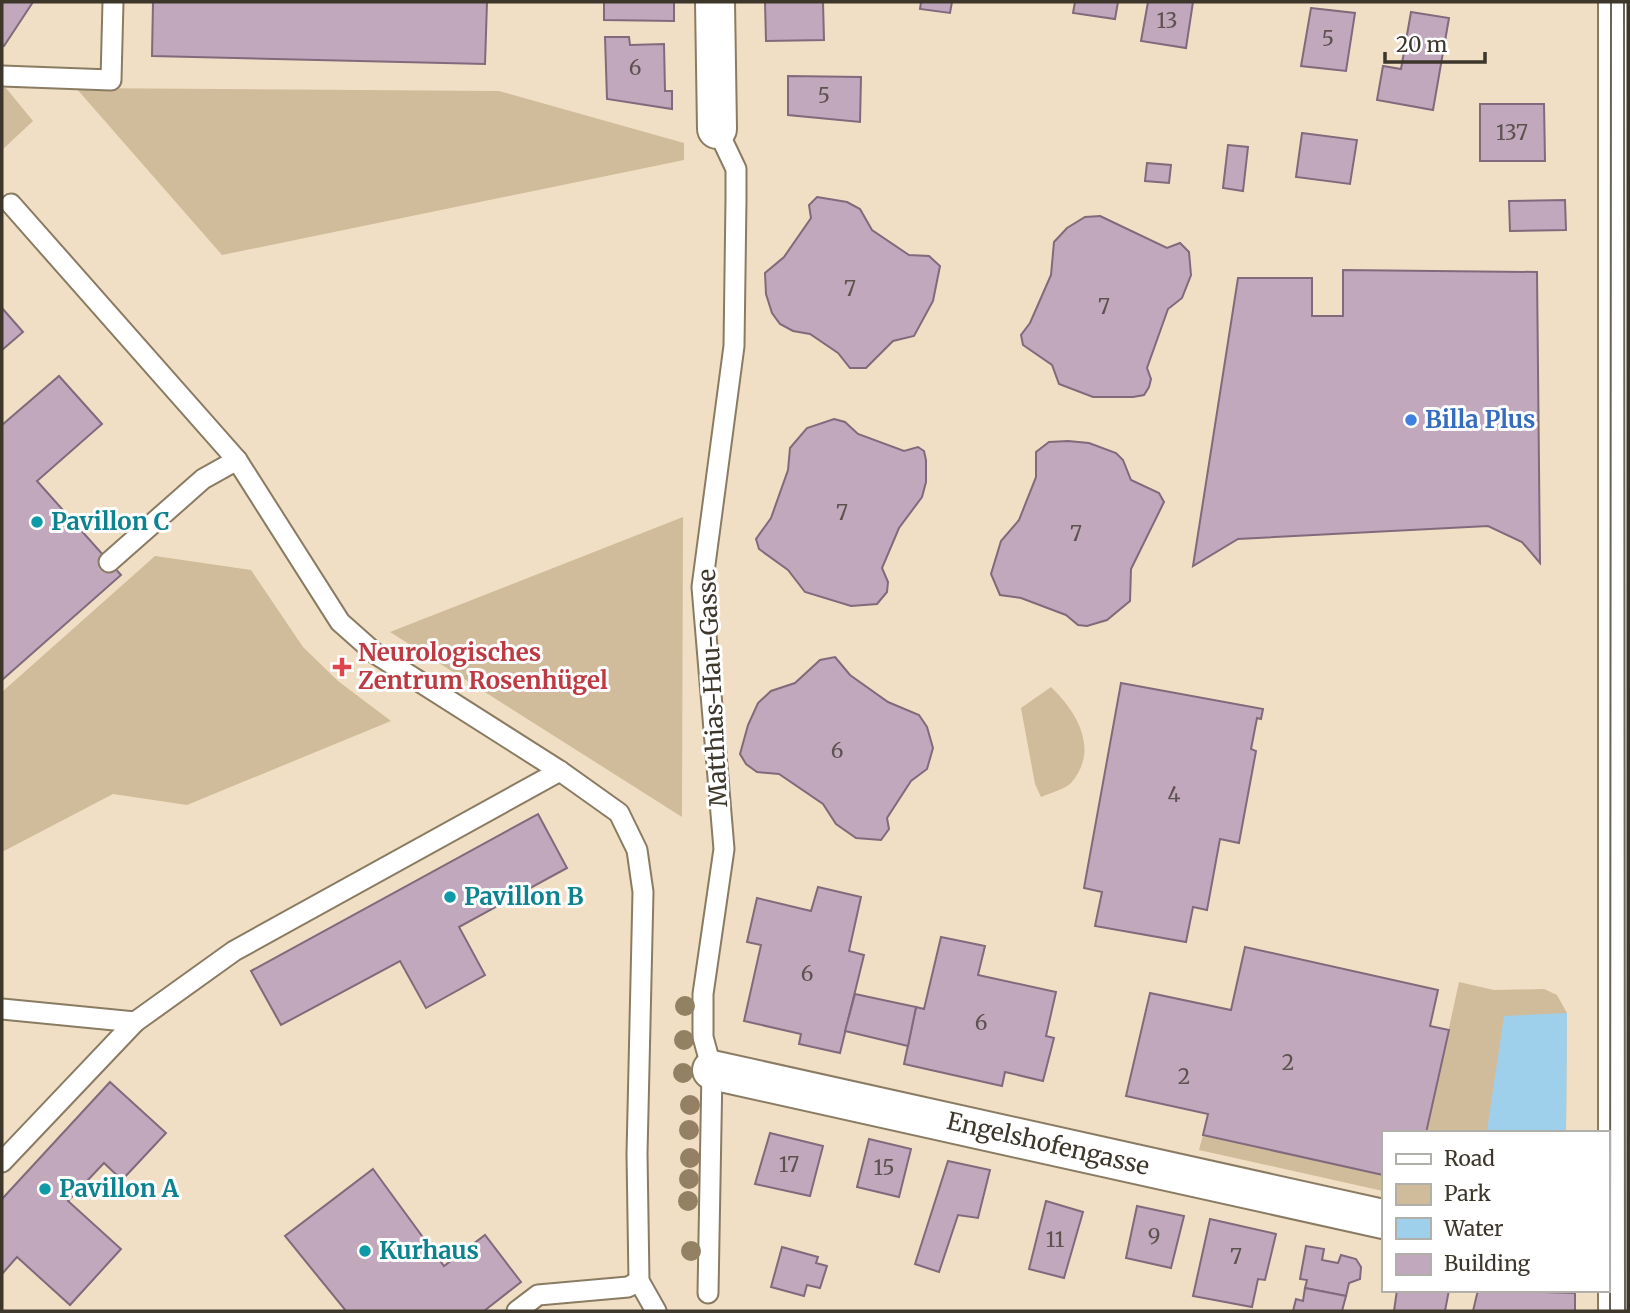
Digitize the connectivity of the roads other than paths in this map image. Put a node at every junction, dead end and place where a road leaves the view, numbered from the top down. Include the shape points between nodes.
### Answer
1 (113, 2) edge
2 (715, 2) edge
3 (1618, 2) edge
4 (2, 76) edge
5 (717, 129) joint
6 (11, 204) dead end
7 (237, 460) junction
8 (109, 562) dead end
9 (560, 771) junction
10 (2, 1009) edge
11 (135, 1022) junction
12 (712, 1070) junction
13 (2, 1162) edge
14 (1382, 1219) edge
15 (1613, 1270) edge
16 (639, 1281) junction
17 (708, 1293) dead end
18 (517, 1311) edge
19 (656, 1311) edge
20 (1618, 1311) edge

1 - 4 lane via 111,80
2 - 5 main road, Matthias-Hau-Gasse
3 - 15 main road
5 - 12 lane, Matthias-Hau-Gasse via 736,169 736,199 734,346 702,587 724,849 703,994 703,1037
6 - 7 lane
7 - 8 lane via 203,479
7 - 9 lane via 340,622 376,654
9 - 11 lane via 234,951
9 - 16 lane via 619,813 637,850 643,892
10 - 11 lane
11 - 13 lane
12 - 14 main road, Engelshofengasse
12 - 17 lane, Matthias-Hau-Gasse
15 - 20 main road
16 - 18 lane via 628,1287 538,1295
16 - 19 lane

